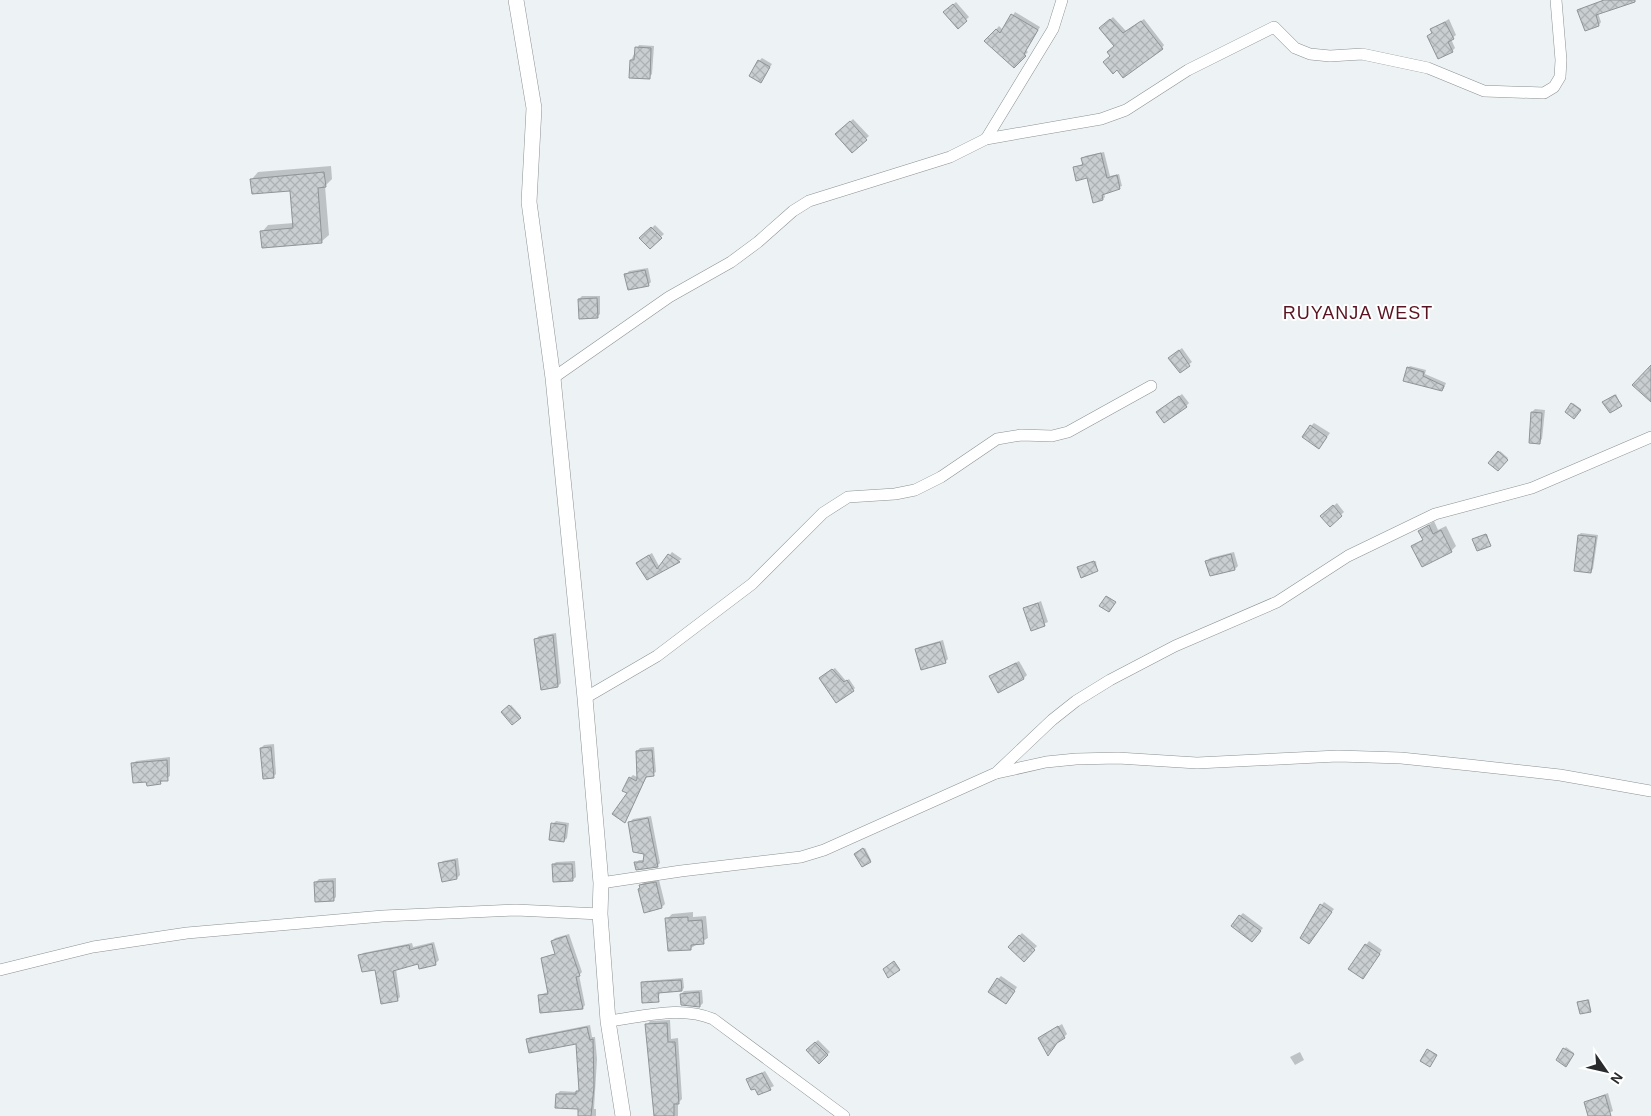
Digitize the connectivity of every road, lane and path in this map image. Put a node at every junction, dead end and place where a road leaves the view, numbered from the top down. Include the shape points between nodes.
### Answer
1 (516, 0) edge
2 (1062, 0) edge
3 (1556, 0) edge
4 (986, 139) junction
5 (553, 378) junction
6 (1151, 386) dead end
7 (1651, 437) edge
8 (585, 698) junction
9 (996, 773) junction
10 (1651, 791) edge
11 (601, 883) junction
12 (600, 914) junction
13 (0, 970) edge
14 (608, 1021) junction
15 (623, 1116) edge
16 (844, 1116) edge

1 - 5 main road via 534,108 529,202
2 - 4 street via 1053,29
3 - 4 street via 1560,77 1544,94 1484,91 1428,68 1362,54 1310,54 1295,48 1274,27 1188,70 1126,110 1101,119
4 - 5 street via 950,157 809,201 731,262 669,297
5 - 8 main road
6 - 8 street via 1068,432 996,439 941,477 915,490 848,498 836,504 752,584 657,656
7 - 9 street via 1532,488 1435,514 1348,556 1277,602 1174,646 1110,680 1052,720
8 - 11 main road
9 - 10 street via 1076,759 1197,763 1338,756 1401,758 1568,776
9 - 11 street via 824,850 801,857
11 - 12 main road
12 - 13 street via 507,910 383,916 187,933 93,947
12 - 14 main road
14 - 15 main road
14 - 16 street via 685,1012 702,1014 775,1063

